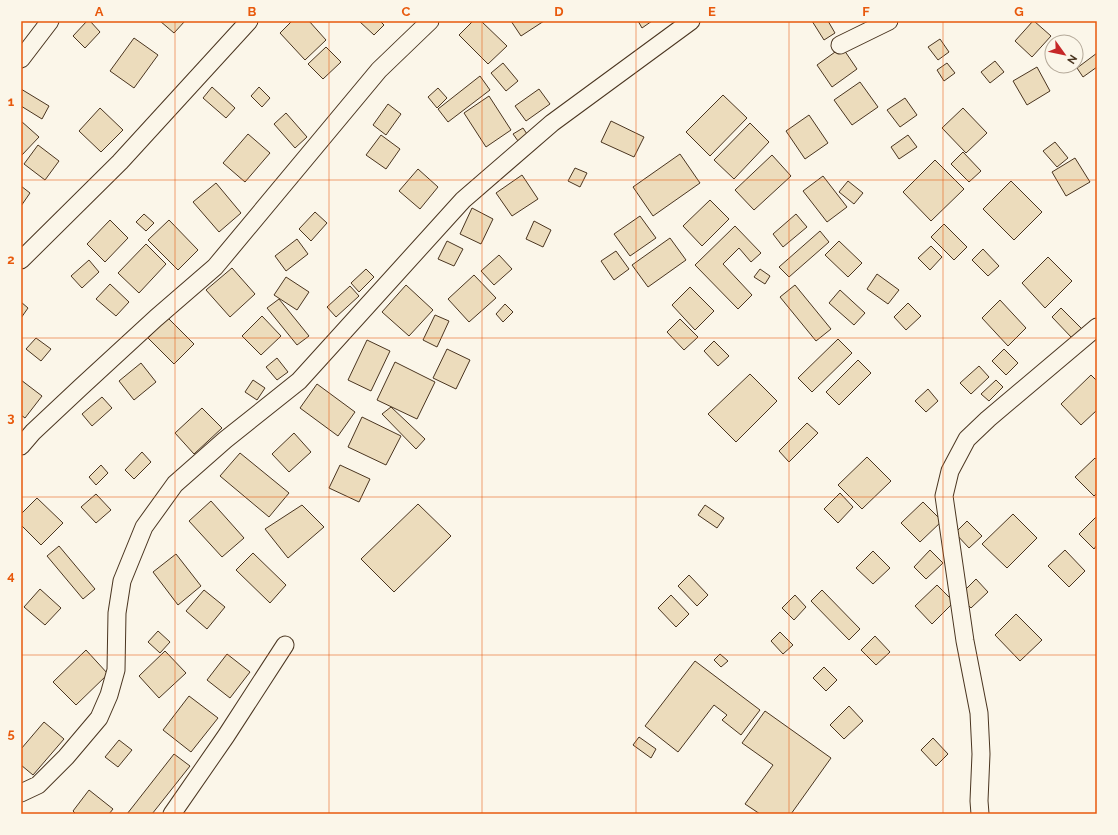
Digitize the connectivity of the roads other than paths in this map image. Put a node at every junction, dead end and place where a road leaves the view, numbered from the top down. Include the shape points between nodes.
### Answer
1 (50, 21) edge
2 (248, 21) edge
3 (430, 21) edge
4 (691, 21) edge
5 (889, 21) edge
6 (840, 45) dead end
7 (21, 59) edge
8 (21, 260) edge
9 (1097, 327) edge
10 (21, 446) edge
11 (285, 645) dead end
12 (21, 793) edge
13 (172, 814) edge
14 (980, 814) edge

1 - 7 street
2 - 8 street via 120,162
3 - 10 street via 379,70 215,267 156,318 38,427
4 - 12 street via 552,124 463,200 299,382 225,440 175,484 144,527 122,581 117,614 116,670 99,718 38,785
5 - 6 street
9 - 14 street via 967,439 950,471 947,483 944,496 949,536 965,641 980,713
11 - 13 street

